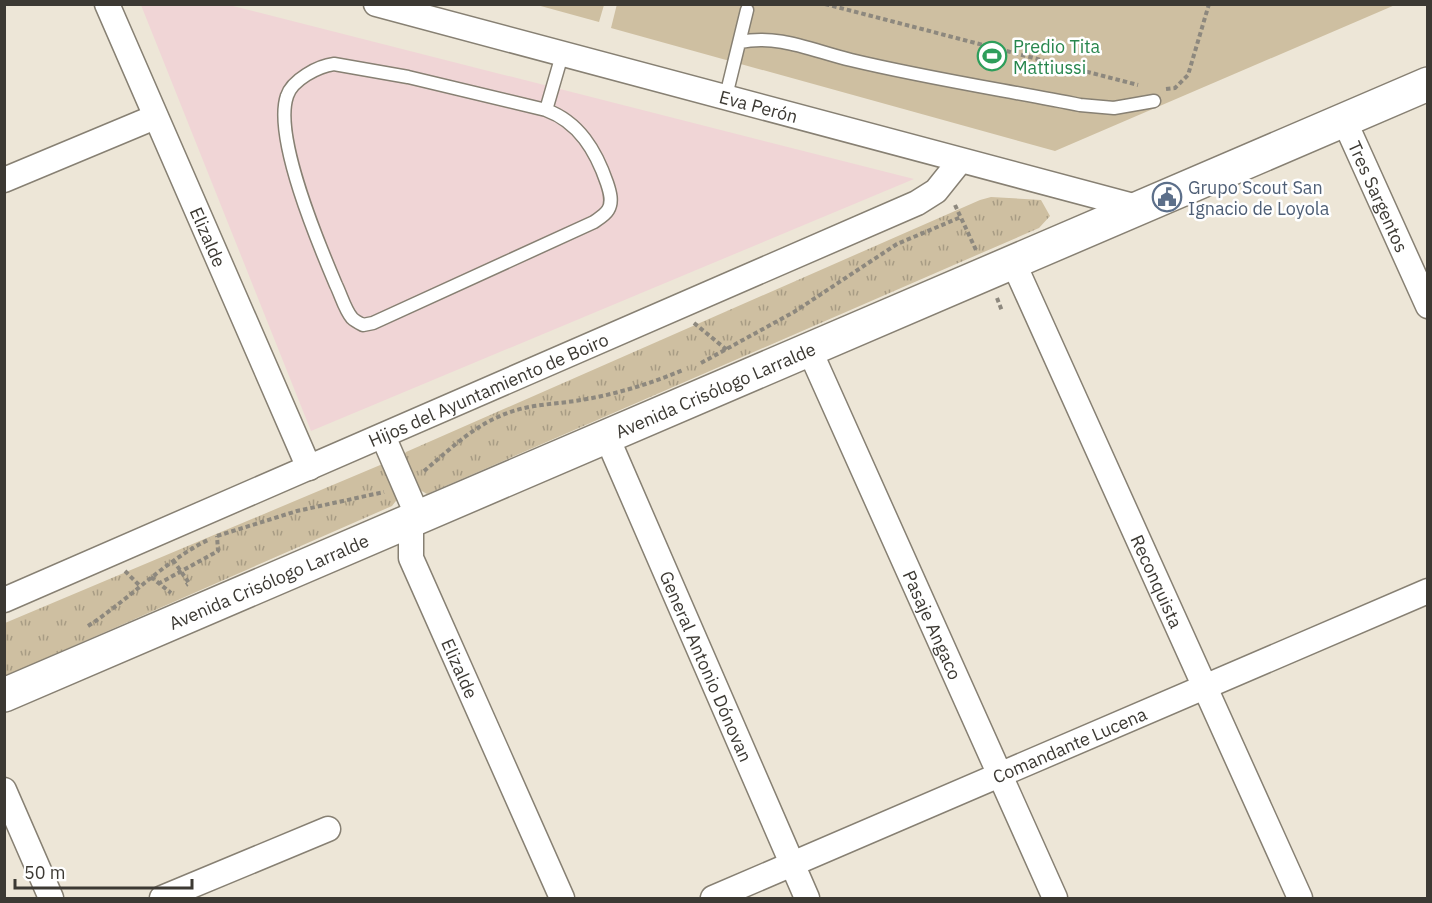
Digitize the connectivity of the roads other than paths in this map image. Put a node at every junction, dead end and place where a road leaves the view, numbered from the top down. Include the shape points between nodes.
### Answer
1 (107, 4) edge
2 (376, 4) edge
3 (747, 10) dead end
4 (740, 42) junction
5 (562, 55) junction
6 (1428, 84) edge
7 (1155, 95) road end
8 (725, 100) junction
9 (546, 110) junction
10 (156, 117) junction
11 (1344, 120) junction
12 (960, 161) junction
13 (4, 180) edge
14 (1141, 208) junction
15 (1000, 270) junction
16 (1428, 306) edge
17 (810, 351) junction
18 (606, 435) junction
19 (383, 436) junction
20 (309, 468) junction
21 (411, 522) junction
22 (1428, 591) edge
23 (4, 600) edge
24 (1206, 688) junction
25 (4, 695) edge
26 (1000, 776) junction
27 (4, 790) edge
28 (328, 829) dead end
29 (792, 865) junction
30 (51, 898) edge
31 (162, 898) edge
32 (562, 898) edge
33 (713, 898) edge
34 (807, 898) edge
35 (1055, 898) edge
36 (1300, 898) edge

1 - 10 street, Elizalde
2 - 5 street, Eva Perón
3 - 4 lane
4 - 7 lane via 760,38 781,41 851,60 1080,105 1114,108
4 - 8 lane
5 - 8 street, Eva Perón
5 - 9 lane
6 - 11 main road, Avenida Crisólogo Larralde
8 - 12 street, Eva Perón
9 - 9 lane via 334,64 324,65 294,84 287,96 285,119 300,192 351,317 363,325 373,323 607,213 610,194 591,146 561,116
10 - 13 street
10 - 20 street, Elizalde
11 - 14 main road, Avenida Crisólogo Larralde
11 - 16 street, Tres Sargentos
12 - 14 street, Eva Perón
12 - 19 street, Hijos del Ayuntamiento de Boiro via 936,191 917,202
14 - 15 main road, Avenida Crisólogo Larralde
15 - 17 main road, Avenida Crisólogo Larralde
15 - 24 street, Reconquista
17 - 18 main road, Avenida Crisólogo Larralde
17 - 26 street, Pasaje Angaco
18 - 21 main road, Avenida Crisólogo Larralde
18 - 29 street, General Antonio Dónovan
19 - 20 street, Hijos del Ayuntamiento de Boiro
19 - 21 street, Elizalde via 415,510
20 - 23 street, Hijos del Ayuntamiento de Boiro
21 - 25 main road, Avenida Crisólogo Larralde
21 - 32 street, Elizalde via 411,558
22 - 24 street, Comandante Lucena
24 - 26 street, Comandante Lucena
24 - 36 street, Reconquista
26 - 29 street, Comandante Lucena
26 - 35 street, Pasaje Angaco
27 - 30 street
28 - 31 street
29 - 33 street, Comandante Lucena
29 - 34 street, General Antonio Dónovan

